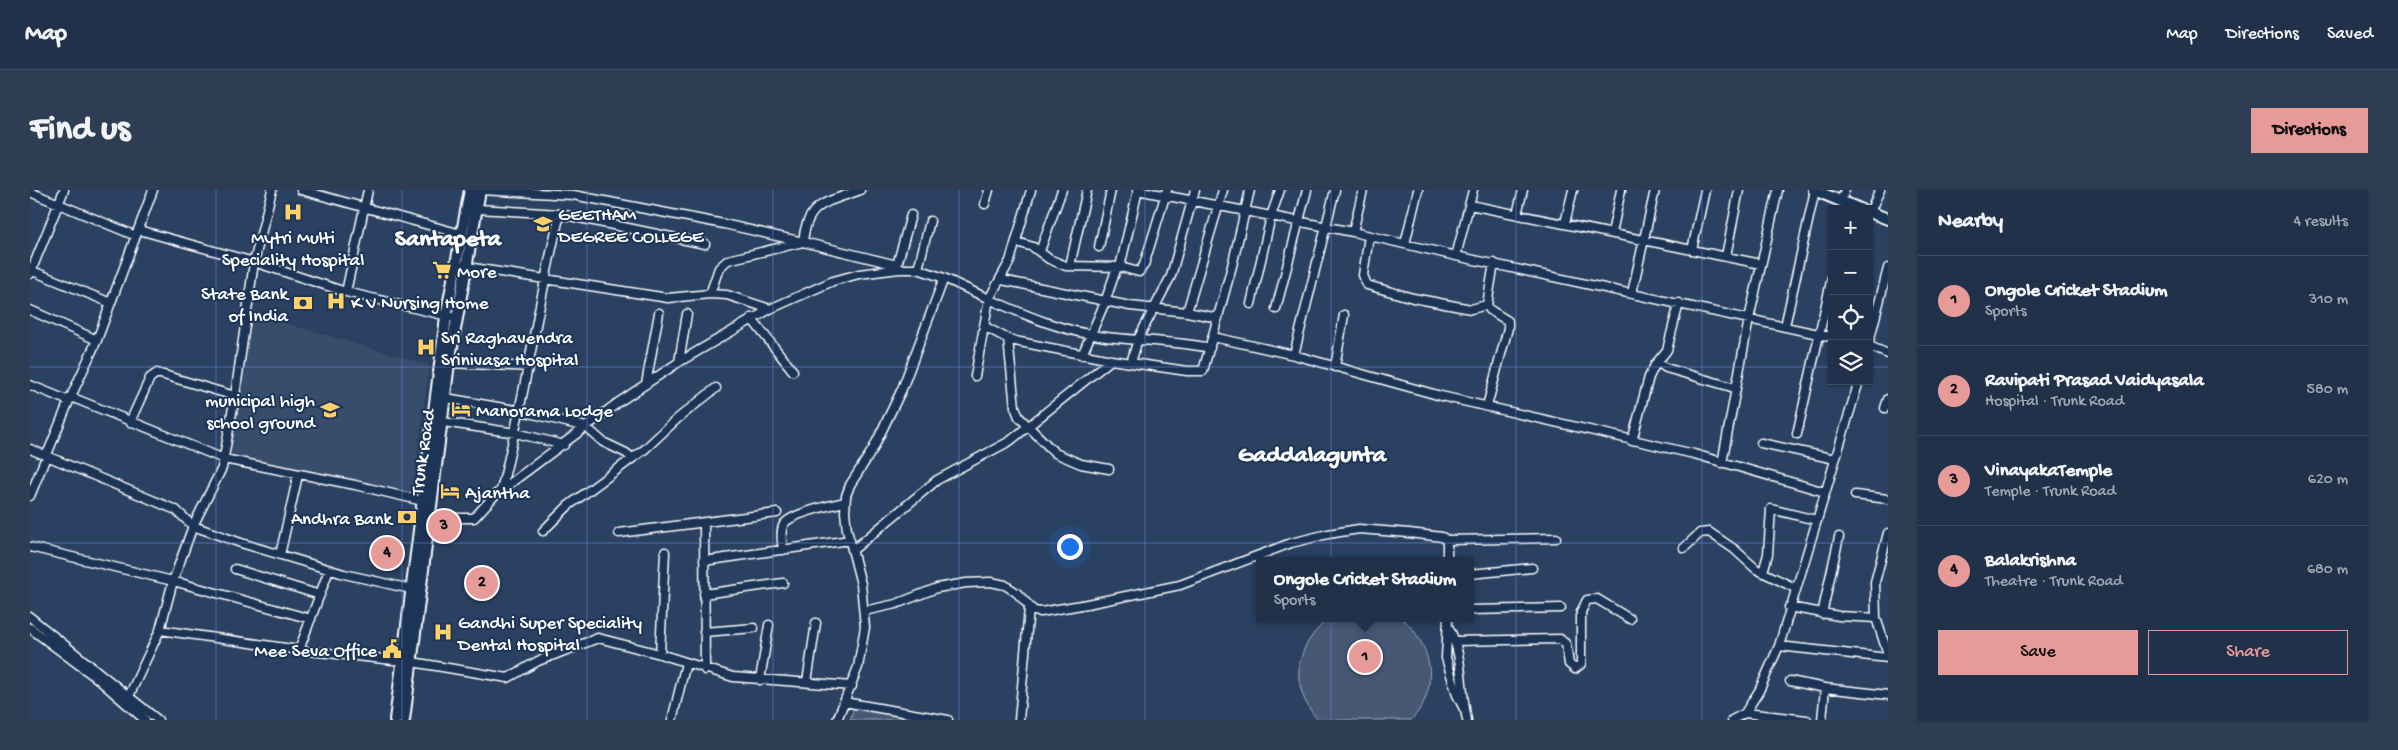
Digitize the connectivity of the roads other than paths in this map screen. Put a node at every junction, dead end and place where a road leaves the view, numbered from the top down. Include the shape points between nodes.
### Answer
1 (64, 190) edge
2 (153, 190) edge
3 (272, 190) edge
4 (301, 190) edge
5 (368, 190) edge
6 (470, 190) edge
7 (480, 190) edge
8 (860, 190) edge
9 (989, 190) edge
10 (1031, 190) edge
11 (1062, 190) edge
12 (1087, 190) edge
13 (1111, 190) edge
14 (1138, 190) edge
15 (1195, 190) edge
16 (1223, 190) edge
17 (1250, 190) edge
18 (1280, 190) edge
19 (1307, 190) edge
20 (1335, 190) edge
21 (1363, 190) edge
22 (1418, 190) edge
23 (1473, 190) edge
24 (1523, 190) edge
25 (1572, 190) edge
26 (1621, 190) edge
27 (1655, 190) edge
28 (1704, 190) edge
29 (1739, 190) edge
30 (1778, 190) edge
31 (1815, 190) edge
32 (1845, 190) edge
33 (1880, 190) edge
34 (30, 192) edge
35 (846, 193) edge
36 (1166, 193) edge
37 (1192, 200) junction
38 (59, 204) junction
39 (985, 204) dead end
40 (1218, 205) junction
41 (1470, 205) junction
42 (1846, 205) edge
43 (1871, 205) edge
44 (364, 207) junction
45 (478, 209) junction
46 (1244, 210) junction
47 (1873, 213) edge
48 (560, 214) junction
49 (1517, 214) junction
50 (911, 215) dead end
51 (1271, 216) junction
52 (1888, 219) edge
53 (930, 221) dead end
54 (1298, 221) junction
55 (1565, 223) junction
56 (1325, 226) junction
57 (1353, 232) junction
58 (137, 233) junction
59 (1612, 233) junction
60 (461, 234) junction
61 (1369, 236) junction
62 (1644, 240) junction
63 (803, 242) junction
64 (1017, 242) junction
65 (705, 244) dead end
66 (1406, 244) junction
67 (1099, 247) dead end
68 (1692, 250) junction
69 (1040, 251) junction
70 (1456, 256) junction
71 (1726, 256) junction
72 (254, 262) junction
73 (1494, 263) junction
74 (1761, 264) junction
75 (456, 265) junction
76 (1070, 266) junction
77 (467, 267) junction
78 (898, 267) junction
79 (1119, 267) junction
80 (1888, 268) edge
81 (918, 269) junction
82 (30, 271) edge
83 (944, 278) junction
84 (544, 280) junction
85 (1002, 280) junction
86 (1886, 282) edge
87 (346, 292) junction
88 (1828, 293) edge
89 (710, 294) junction
90 (1632, 294) junction
91 (989, 299) junction
92 (1105, 302) junction
93 (111, 303) junction
94 (1251, 304) dead end
95 (1487, 304) junction
96 (1679, 304) junction
97 (1276, 308) dead end
98 (770, 309) junction
99 (30, 310) edge
100 (1154, 310) junction
101 (1187, 312) junction
102 (659, 313) dead end
103 (687, 314) dead end
104 (1344, 315) dead end
105 (451, 317) junction
106 (751, 318) junction
107 (1218, 318) junction
108 (1749, 319) junction
109 (984, 326) junction
110 (1785, 326) junction
111 (1091, 334) junction
112 (1818, 334) junction
113 (1828, 336) edge
114 (1213, 337) junction
115 (1008, 338) junction
116 (1138, 339) junction
117 (97, 340) junction
118 (1870, 340) edge
119 (1210, 348) junction
120 (1873, 348) edge
121 (1888, 354) edge
122 (1082, 355) junction
123 (1294, 355) junction
124 (1110, 360) junction
125 (678, 362) junction
126 (1131, 362) junction
127 (1658, 362) junction
128 (449, 363) junction
129 (1335, 366) junction
130 (530, 367) junction
131 (793, 371) dead end
132 (975, 376) dead end
133 (646, 384) junction
134 (30, 385) edge
135 (1858, 385) edge
136 (716, 388) dead end
137 (1735, 388) junction
138 (235, 396) junction
139 (446, 398) junction
140 (70, 399) junction
141 (1487, 406) junction
142 (521, 411) junction
143 (130, 422) junction
144 (443, 422) junction
145 (1028, 426) junction
146 (586, 427) junction
147 (516, 433) junction
148 (1797, 434) dead end
149 (1632, 441) junction
150 (1761, 443) dead end
151 (564, 445) junction
152 (30, 449) edge
153 (46, 455) junction
154 (632, 458) junction
155 (224, 459) junction
156 (1836, 459) junction
157 (1722, 463) junction
158 (1109, 469) dead end
159 (298, 474) junction
160 (501, 490) junction
161 (1825, 492) junction
162 (1855, 495) dead end
163 (30, 496) edge
164 (1888, 499) edge
165 (427, 502) junction
166 (845, 502) junction
167 (777, 513) dead end
168 (430, 518) junction
169 (1816, 520) junction
170 (704, 523) junction
171 (193, 526) junction
172 (543, 531) dead end
173 (619, 533) dead end
174 (1888, 536) edge
175 (1839, 537) dead end
176 (1556, 538) dead end
177 (850, 540) junction
178 (1447, 540) junction
179 (30, 547) edge
180 (1684, 548) dead end
181 (783, 550) junction
182 (853, 550) junction
183 (665, 552) dead end
184 (280, 555) junction
185 (1447, 557) edge
186 (704, 561) junction
187 (1532, 568) dead end
188 (235, 569) dead end
189 (329, 570) junction
190 (1763, 572) junction
191 (1474, 574) edge
192 (174, 581) junction
193 (783, 583) dead end
194 (1795, 588) junction
195 (411, 589) junction
196 (704, 594) junction
197 (320, 595) junction
198 (1789, 607) junction
199 (1029, 608) junction
200 (1561, 608) dead end
201 (1474, 610) edge
202 (864, 611) junction
203 (1822, 614) junction
204 (30, 617) edge
205 (1876, 618) junction
206 (311, 619) junction
207 (1630, 619) dead end
208 (816, 622) dead end
209 (1448, 622) edge
210 (769, 625) dead end
211 (30, 628) edge
212 (754, 628) dead end
213 (160, 630) junction
214 (704, 632) junction
215 (1455, 642) junction
216 (1778, 646) junction
217 (299, 650) junction
218 (1887, 651) edge
219 (660, 654) junction
220 (407, 661) junction
221 (686, 663) junction
222 (705, 670) junction
223 (760, 680) junction
224 (1790, 681) dead end
225 (807, 682) junction
226 (852, 686) junction
227 (1825, 688) junction
228 (1888, 695) edge
229 (129, 696) junction
230 (844, 702) junction
231 (1465, 711) junction
232 (1745, 713) junction
233 (137, 717) edge
234 (1781, 718) edge
235 (145, 720) edge
236 (158, 720) edge
237 (395, 720) edge
238 (404, 720) edge
239 (672, 720) edge
240 (837, 720) edge
241 (944, 720) edge
242 (1019, 720) edge
243 (1467, 720) edge
244 (1732, 720) edge
245 (1807, 720) edge
246 (1822, 720) edge

1 - 38 street
2 - 58 street
3 - 72 street
4 - 44 street
5 - 44 street
6 - 60 main road
7 - 45 main road, Trunk Road
7 - 63 street via 573,194
8 - 35 street
9 - 39 street
10 - 64 street
11 - 69 street
12 - 76 street
13 - 67 street
14 - 36 street
14 - 79 street
15 - 37 street
16 - 40 street
17 - 46 street
18 - 51 street
19 - 54 street
20 - 56 street
21 - 57 street
22 - 66 street
23 - 41 street
24 - 49 street
25 - 55 street
26 - 59 street
27 - 62 street
28 - 68 street
29 - 71 street
30 - 74 street
31 - 42 main road
31 - 110 street
32 - 42 street
33 - 43 street
34 - 38 street
35 - 63 street via 812,212 804,228
36 - 37 street
36 - 79 street via 1143,269 1136,272
37 - 40 street
37 - 100 street via 1171,276
38 - 58 street
38 - 82 street
40 - 46 street
40 - 101 street
41 - 49 street
41 - 70 street
44 - 60 street
44 - 87 street
45 - 48 street
45 - 77 main road, Trunk Road
46 - 51 street
46 - 107 street
47 - 52 main road
48 - 65 street
48 - 84 street
49 - 55 street
50 - 78 street
51 - 54 street
51 - 94 street
53 - 81 street
54 - 56 street
54 - 97 street
55 - 59 street
56 - 57 street
56 - 123 street
57 - 61 street
58 - 72 street
58 - 93 street
59 - 62 street
60 - 75 main road
61 - 66 street
61 - 95 street via 1363,275 1367,285 1471,309
62 - 68 street
62 - 90 street
63 - 78 street
63 - 89 street via 728,260 719,268
64 - 69 street
64 - 85 street
66 - 70 street
68 - 71 street
69 - 76 street via 1049,259
70 - 73 street
71 - 74 street
72 - 87 street
72 - 138 street
73 - 90 street
73 - 95 street
74 - 108 street
75 - 77 street
75 - 105 main road
76 - 79 street
77 - 84 street
77 - 105 main road, Trunk Road
78 - 81 street
78 - 98 street via 833,281
79 - 92 street
80 - 86 street
81 - 83 street
82 - 93 street
83 - 91 street
83 - 166 street via 902,389 870,456 850,485
84 - 89 street via 668,298
84 - 130 street
85 - 91 street
85 - 92 street
86 - 118 street
87 - 105 street
88 - 112 street
89 - 98 street via 727,295
90 - 96 street
91 - 109 street
91 - 111 street via 1042,321
92 - 100 street
92 - 111 street
93 - 117 street
95 - 141 street via 1490,310 1508,320 1508,328
96 - 108 street
96 - 127 street via 1668,346
98 - 106 street
99 - 117 street
100 - 101 street
100 - 116 street
101 - 107 street
102 - 133 street
103 - 125 street
104 - 129 street
105 - 128 main road, Trunk Road
105 - 165 main road
106 - 125 street
106 - 131 street
107 - 114 street
108 - 110 street
108 - 137 street
109 - 115 street
109 - 132 street
110 - 112 street
111 - 116 street
111 - 122 street
112 - 113 street
112 - 148 street
114 - 119 street
114 - 123 street
115 - 122 street
115 - 145 street via 1015,407
116 - 119 street
116 - 126 street
117 - 140 street
119 - 126 street via 1202,371
120 - 121 street
122 - 124 street
123 - 129 street
124 - 126 street
124 - 145 street
125 - 133 street
127 - 137 street via 1666,368
127 - 149 street via 1649,377
128 - 130 street
128 - 139 main road, Trunk Road
129 - 141 street
130 - 142 street
133 - 146 street
134 - 140 street
135 - 156 street
136 - 154 street
137 - 157 street
138 - 143 street via 157,373 150,378
138 - 155 street
139 - 142 street
139 - 144 main road, Trunk Road
140 - 143 street
140 - 153 street
141 - 149 street
142 - 146 street
142 - 147 street
143 - 155 street
144 - 147 street
144 - 165 main road, Trunk Road
145 - 158 street via 1061,456
145 - 182 street via 996,450 937,480
146 - 151 street
146 - 154 street via 603,442
147 - 151 street
147 - 160 street
149 - 157 street
150 - 156 street
151 - 160 street
152 - 153 street
153 - 163 street
153 - 171 street via 176,510
154 - 172 street via 568,506
155 - 159 street
155 - 171 street
156 - 161 street
157 - 161 street
159 - 165 street
159 - 184 street
160 - 168 street via 474,518
161 - 169 street
162 - 164 street
165 - 168 main road, Trunk Road
165 - 195 main road
166 - 177 street
166 - 181 street via 787,520 782,529
167 - 170 street
168 - 220 main road, Trunk Road
169 - 190 street via 1772,509
169 - 194 street
170 - 173 street
170 - 186 street
171 - 184 street
171 - 192 street
174 - 205 street via 1875,582
175 - 203 street
176 - 178 street
177 - 181 street
177 - 182 street
178 - 185 street
178 - 199 street via 1409,532 1359,529 1328,534 1291,543 1180,585 1041,612
179 - 192 street
180 - 190 street via 1700,533 1709,532
181 - 186 street
182 - 202 street
183 - 219 street
184 - 189 street
186 - 196 street
187 - 191 street
188 - 197 street
189 - 195 street
189 - 197 street
190 - 194 street
192 - 206 street
192 - 213 street
193 - 196 street
194 - 198 street
195 - 220 main road
196 - 214 street
197 - 206 street
198 - 203 street
198 - 216 street
199 - 202 street via 1005,584 991,582 937,588 896,604
199 - 242 street
200 - 201 street
202 - 226 street via 861,651
203 - 205 street
204 - 229 street
205 - 218 street
206 - 217 street
207 - 215 street via 1597,599 1587,600 1581,612 1581,664 1575,669 1570,664 1566,644 1560,639
208 - 225 street
209 - 215 street
209 - 231 street via 1446,658
210 - 223 street
211 - 233 street via 98,679
212 - 214 street
213 - 217 street
213 - 229 street
214 - 222 street
215 - 231 street
216 - 218 street
216 - 232 street via 1759,691
217 - 220 street
219 - 220 street via 598,638 538,661 508,678
219 - 221 street
220 - 237 main road
220 - 238 main road, Trunk Road
221 - 222 street
221 - 239 street
222 - 223 street
223 - 225 street
224 - 227 street
225 - 226 street
226 - 230 street
227 - 228 street
227 - 246 street
229 - 236 street
230 - 240 street
230 - 241 street
231 - 243 street
232 - 234 street
232 - 244 street
233 - 235 street
234 - 245 street

